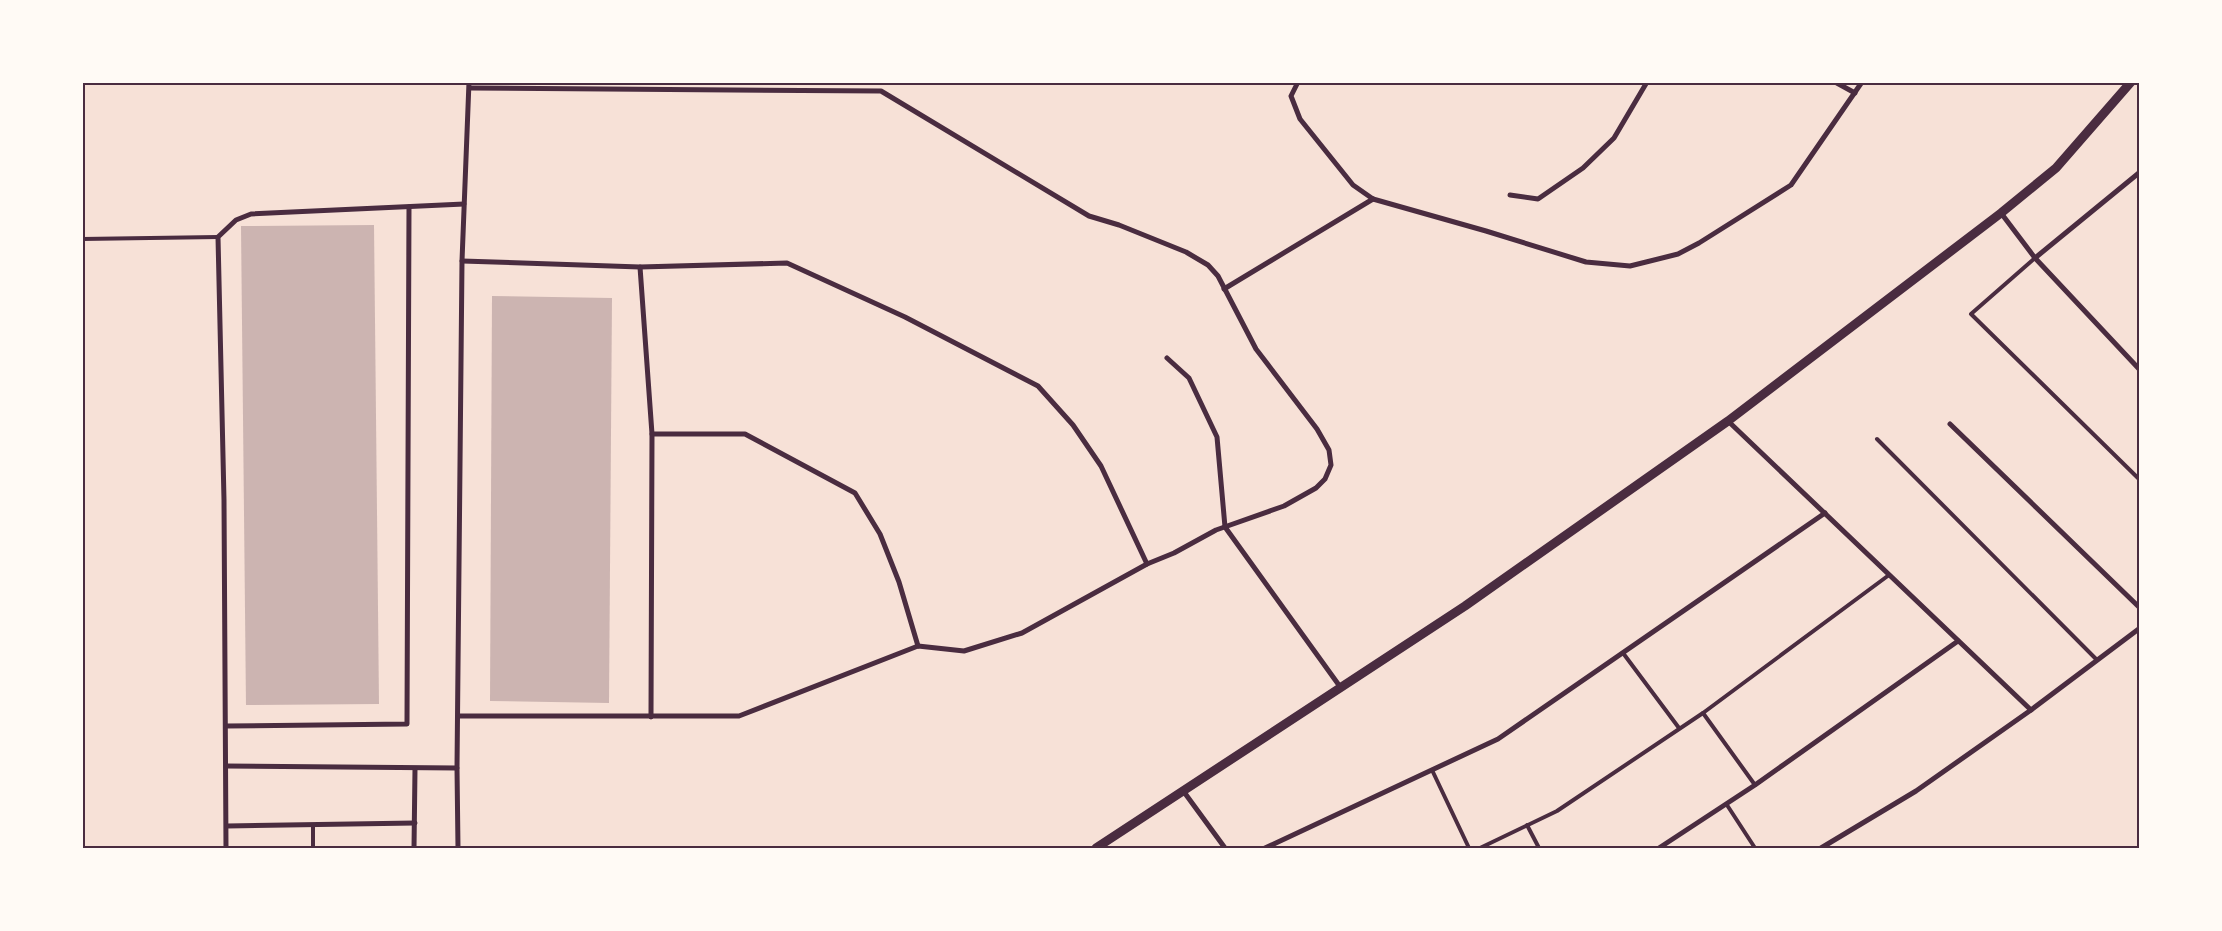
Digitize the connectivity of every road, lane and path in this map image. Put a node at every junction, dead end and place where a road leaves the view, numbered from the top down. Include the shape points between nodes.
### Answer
1 (1298, 82) edge
2 (1647, 82) edge
3 (1835, 82) edge
4 (1862, 82) edge
5 (2131, 82) edge
6 (470, 85) edge
7 (1855, 93) junction
8 (2140, 172) edge
9 (1510, 195) dead end
10 (1373, 199) junction
11 (464, 204) junction
12 (410, 207) junction
13 (2001, 213) junction
14 (218, 237) junction
15 (82, 239) edge
16 (2035, 258) junction
17 (462, 262) junction
18 (640, 267) junction
19 (1224, 289) junction
20 (1167, 358) dead end
21 (2140, 370) edge
22 (1728, 421) junction
23 (1950, 424) dead end
24 (652, 434) junction
25 (1877, 440) dead end
26 (2140, 480) edge
27 (1825, 513) junction
28 (1226, 527) junction
29 (1146, 564) junction
30 (1889, 576) junction
31 (2140, 608) edge
32 (2140, 628) edge
33 (1958, 641) junction
34 (918, 646) junction
35 (1623, 653) junction
36 (2097, 660) junction
37 (1341, 688) junction
38 (2031, 710) junction
39 (1703, 713) junction
40 (459, 716) junction
41 (651, 717) junction
42 (226, 726) junction
43 (1679, 728) junction
44 (226, 766) junction
45 (457, 768) junction
46 (415, 769) junction
47 (1432, 770) junction
48 (1755, 786) junction
49 (1184, 792) junction
50 (1727, 805) junction
51 (415, 823) junction
52 (313, 824) junction
53 (1527, 825) junction
54 (227, 826) junction
55 (226, 848) edge
56 (313, 848) edge
57 (414, 848) edge
58 (458, 848) edge
59 (1096, 848) edge
60 (1225, 848) edge
61 (1266, 848) edge
62 (1470, 848) edge
63 (1480, 848) edge
64 (1539, 848) edge
65 (1659, 848) edge
66 (1756, 848) edge
67 (1821, 848) edge

1 - 10 street via 1291,96 1300,119 1353,185
2 - 9 street via 1614,138 1583,168 1538,199
3 - 7 street
4 - 7 street
5 - 13 street via 2056,168
6 - 11 street
6 - 19 street via 881,91 1089,216 1177,248 1208,265
7 - 10 street via 1791,185 1678,254 1630,266 1586,262
8 - 16 street
10 - 19 street
11 - 12 street
11 - 17 street
12 - 14 street via 251,214 236,220
12 - 42 street via 407,724
13 - 16 street
13 - 22 street
14 - 15 lane
14 - 42 street
16 - 21 street
16 - 26 lane via 1971,314
17 - 18 street
17 - 40 street
18 - 24 street
18 - 29 street via 787,264 904,317 1038,386 1068,419 1101,466
19 - 28 street via 1256,349 1317,430 1329,450 1331,465 1325,479 1316,488 1284,506
20 - 28 street via 1189,378 1217,436
22 - 27 street
22 - 37 street via 1465,606
23 - 31 street
24 - 34 street via 745,434 855,493 883,542
24 - 41 street
25 - 36 lane
27 - 30 street
27 - 35 street
28 - 29 street
28 - 37 street
29 - 34 street via 1022,633 964,651
30 - 33 street
30 - 39 lane
32 - 36 street
33 - 38 street
33 - 48 street
34 - 41 street via 739,716
35 - 43 lane
35 - 47 street via 1498,739
36 - 38 street
37 - 49 street
38 - 67 street via 1916,791
39 - 43 lane
39 - 48 lane
40 - 41 street
40 - 45 street
42 - 44 street
43 - 53 lane via 1557,811
44 - 46 street
44 - 54 street
45 - 46 street
45 - 58 street
46 - 51 street
47 - 61 street
47 - 62 lane
48 - 50 street
49 - 59 street
49 - 60 street
50 - 65 street
50 - 66 lane
51 - 52 street
51 - 57 street
52 - 54 street
52 - 56 lane
53 - 63 lane
53 - 64 lane
54 - 55 street

